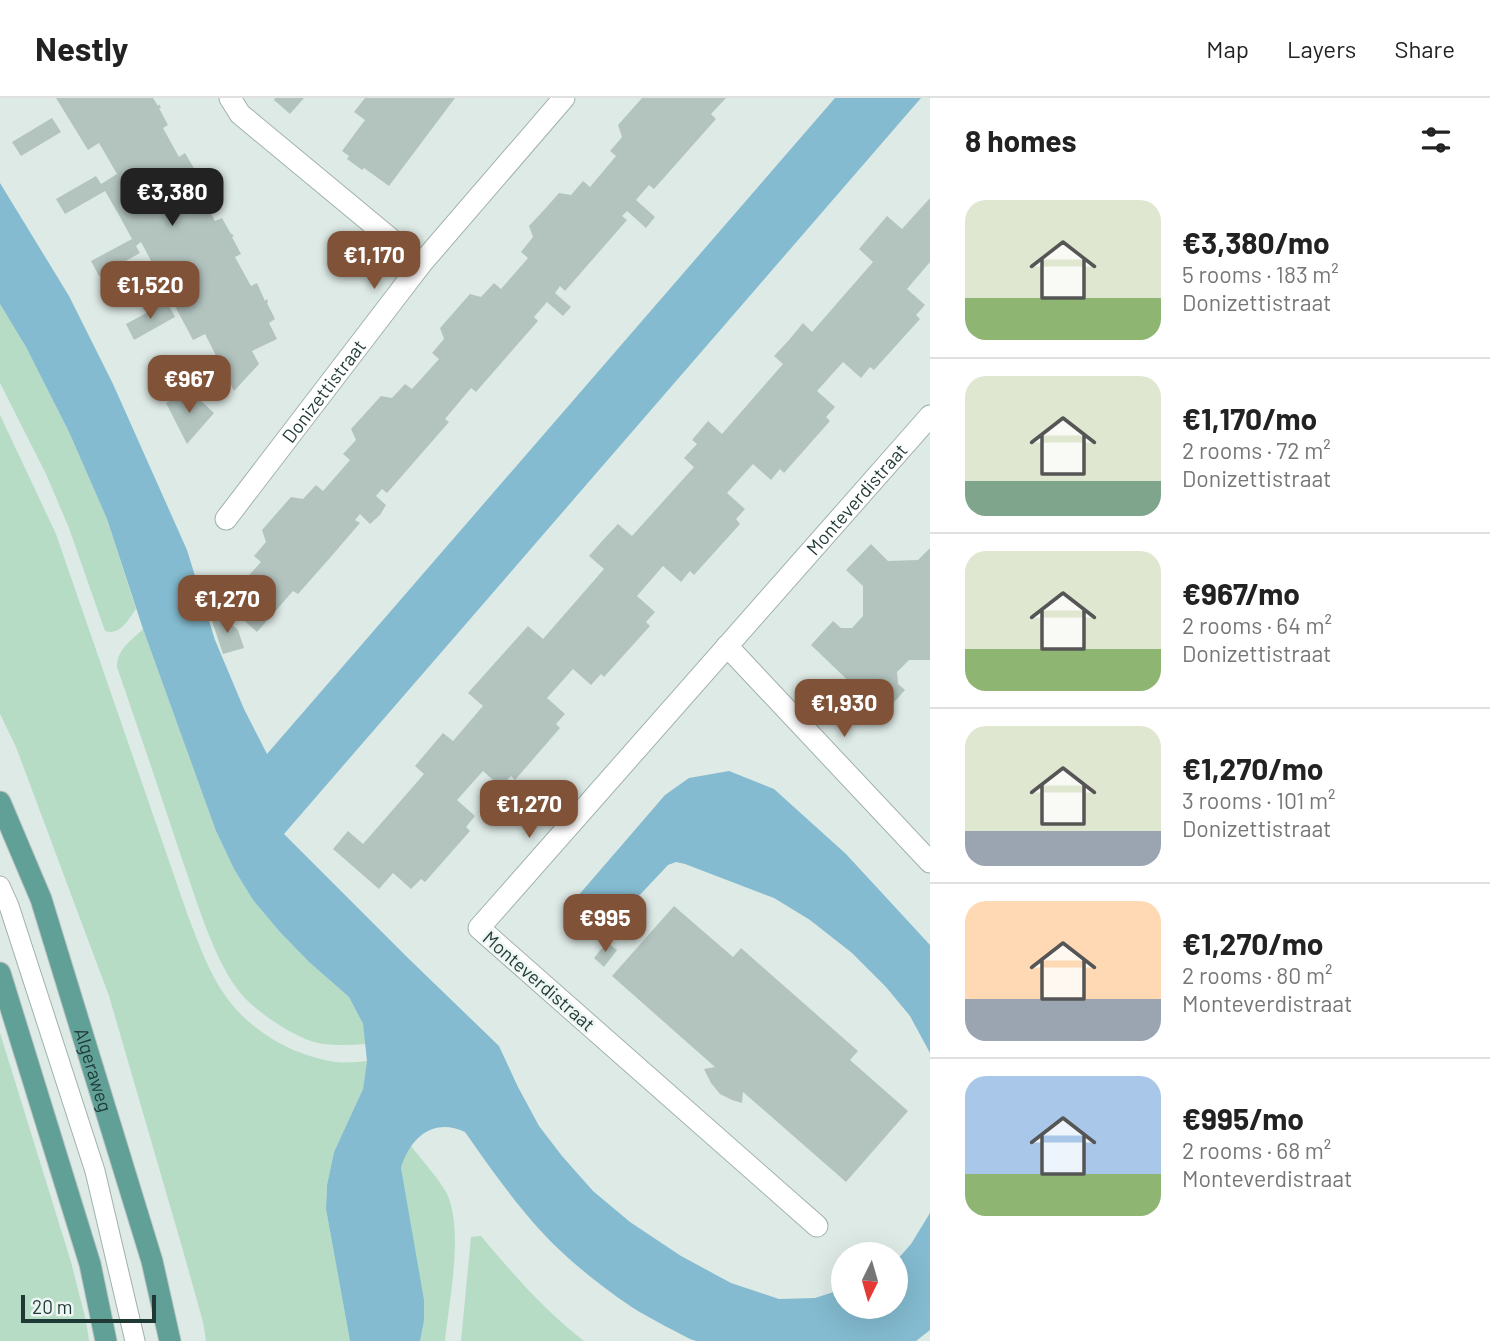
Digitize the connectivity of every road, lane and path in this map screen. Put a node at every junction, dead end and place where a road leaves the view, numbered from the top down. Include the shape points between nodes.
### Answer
1 (230, 98) edge
2 (564, 98) edge
3 (421, 264) junction
4 (930, 416) edge
5 (226, 519) dead end
6 (727, 646) junction
7 (0, 802) edge
8 (930, 862) edge
9 (0, 886) edge
10 (0, 973) edge
11 (817, 1226) dead end
12 (106, 1341) edge
13 (135, 1341) edge
14 (170, 1341) edge

1 - 3 street via 240,114
2 - 3 street, Donizettistraat
3 - 5 street, Donizettistraat
4 - 6 street, Monteverdistraat
6 - 8 street
6 - 11 street, Monteverdistraat via 479,928
7 - 14 main road, Algeraweg via 41,899 152,1261
9 - 13 lane, Algeraweg via 94,1171
10 - 12 main road via 90,1264

